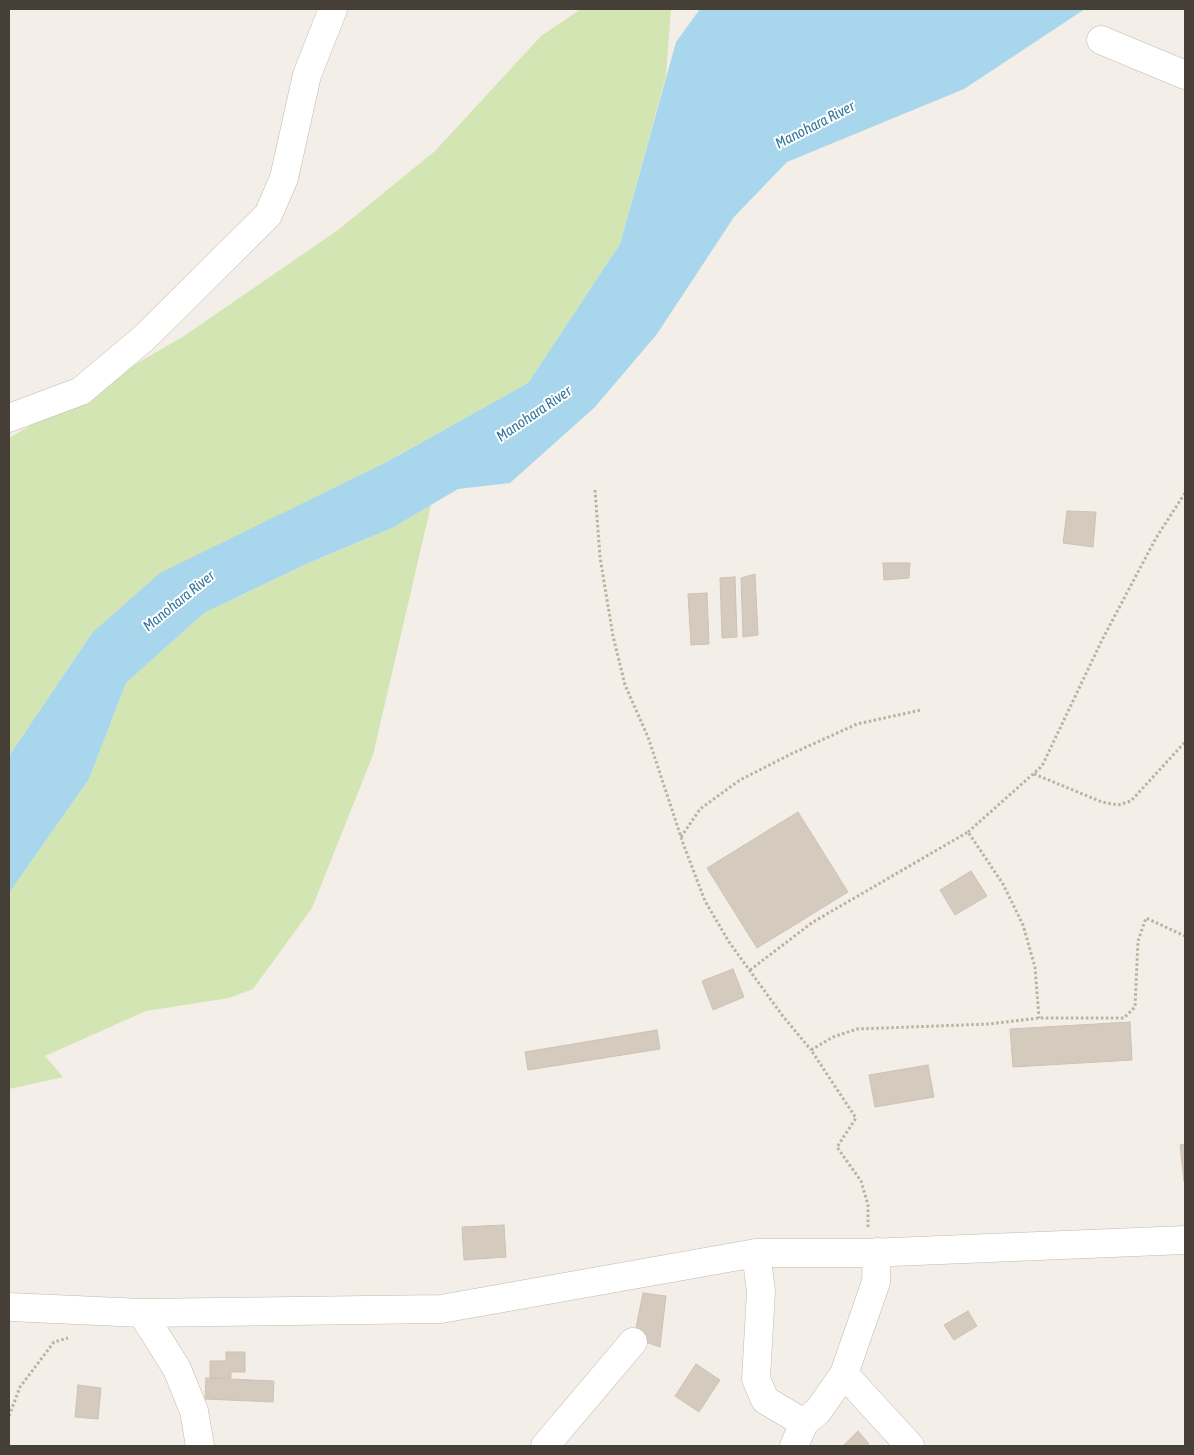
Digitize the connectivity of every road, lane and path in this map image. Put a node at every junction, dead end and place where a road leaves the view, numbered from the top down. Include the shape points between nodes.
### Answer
1 (333, 9) edge
2 (1101, 40) dead end
3 (1185, 75) edge
4 (9, 418) edge
5 (595, 490) dead end
6 (1185, 493) edge
7 (921, 710) dead end
8 (1185, 742) edge
9 (1034, 774) junction
10 (968, 832) junction
11 (681, 838) junction
12 (1185, 936) edge
13 (750, 970) junction
14 (1039, 1018) junction
15 (811, 1050) junction
16 (1185, 1240) edge
17 (873, 1252) junction
18 (756, 1253) junction
19 (9, 1307) edge
20 (142, 1313) junction
21 (72, 1336) dead end
22 (633, 1342) dead end
23 (844, 1374) junction
24 (9, 1416) edge
25 (799, 1435) edge
26 (200, 1446) edge
27 (545, 1446) edge
28 (910, 1446) edge

1 - 4 street via 307,75 284,178 268,215 145,337 81,392
2 - 3 street
5 - 11 path via 600,557 625,685 648,737
6 - 9 path via 1156,538 1102,640 1042,766
7 - 11 path via 857,724 740,780 700,810
8 - 9 path via 1130,801 1118,805 1102,802
9 - 10 path
10 - 13 path via 814,922
10 - 14 path via 1003,884 1023,925 1035,966
11 - 13 path via 705,901
12 - 14 path via 1146,918 1138,940 1135,1007 1124,1018
13 - 15 path
14 - 15 path via 989,1024 857,1029 833,1037
15 - 17 path via 856,1118 837,1147 861,1181 868,1205
16 - 17 street
17 - 18 street
17 - 23 street via 876,1282
18 - 20 street via 442,1309
18 - 25 street via 761,1291 756,1379 765,1400
19 - 20 street
20 - 26 street via 177,1369 194,1411
21 - 24 path via 54,1342 20,1387
22 - 27 street
23 - 25 street
23 - 28 street

